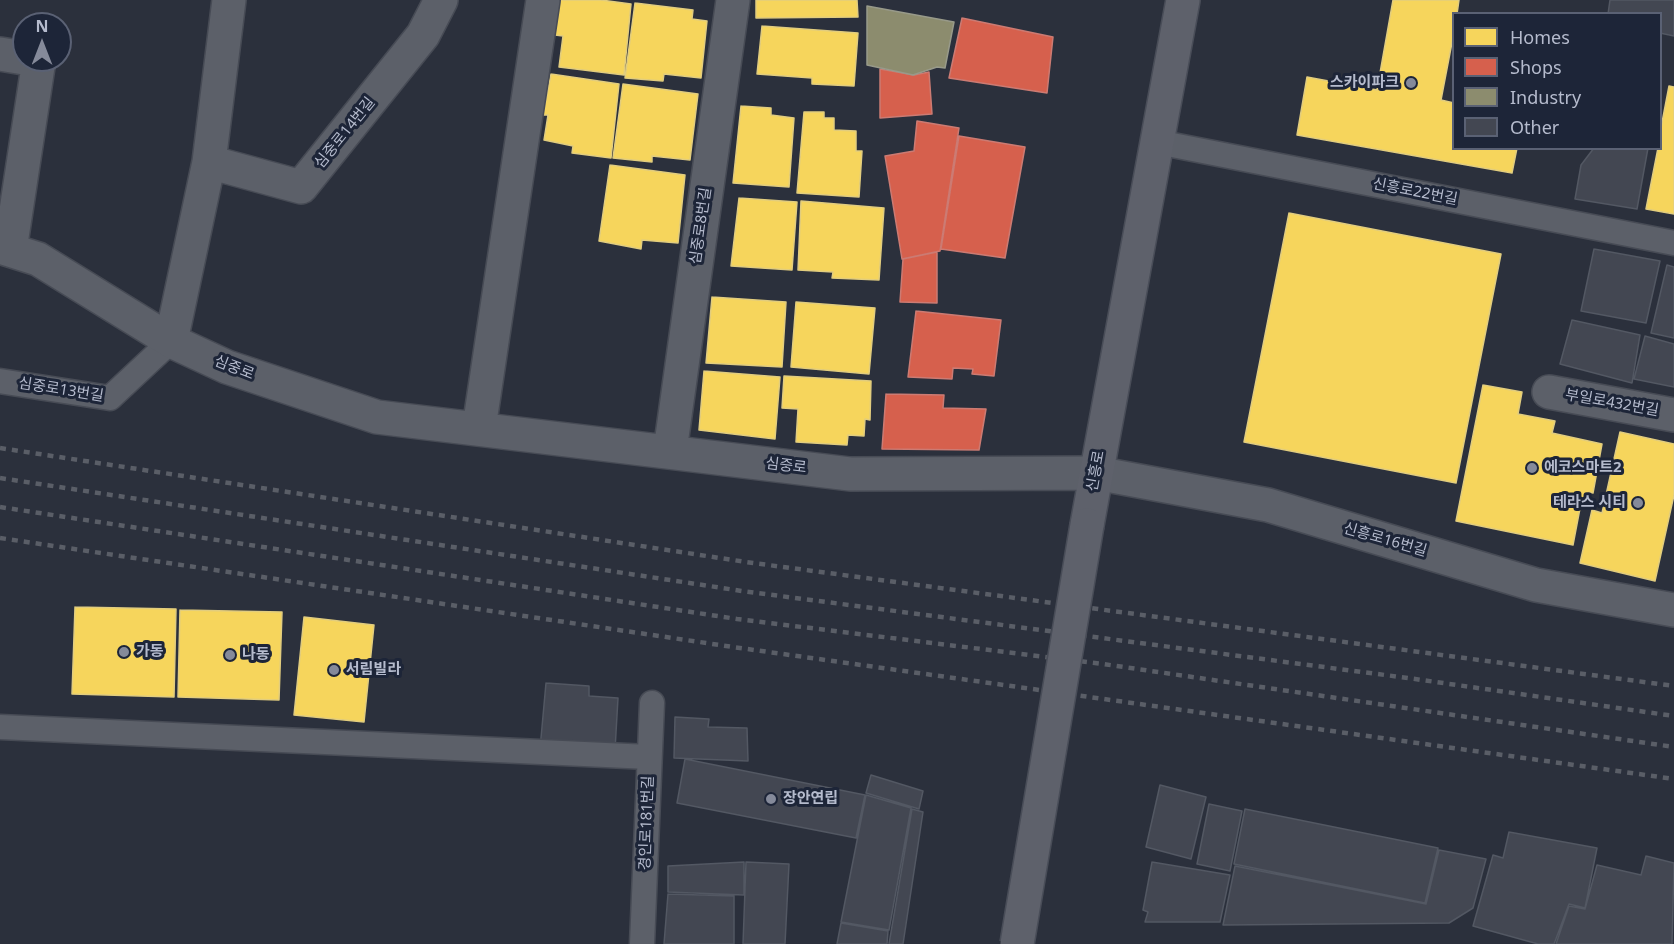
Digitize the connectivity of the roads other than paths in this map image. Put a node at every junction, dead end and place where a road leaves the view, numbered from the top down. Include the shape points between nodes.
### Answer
1 (229, 0) edge
2 (441, 0) edge
3 (543, 0) edge
4 (733, 0) edge
5 (1183, 0) edge
6 (38, 72) edge
7 (1157, 142) junction
8 (209, 162) junction
9 (1674, 243) edge
10 (5, 249) edge
11 (171, 341) junction
12 (0, 381) edge
13 (1549, 392) dead end
14 (1674, 415) edge
15 (479, 428) junction
16 (670, 452) junction
17 (1096, 473) junction
18 (1674, 610) edge
19 (652, 703) dead end
20 (0, 727) edge
21 (650, 757) junction
22 (642, 944) edge
23 (1017, 944) edge

1 - 8 street
2 - 8 street, 심중로14번길 via 423,35 301,187
3 - 15 street
4 - 16 street, 심중로8번길
5 - 7 main road, 신흥로
6 - 10 street, 심중로
7 - 9 lane, 신흥로22번길
7 - 17 main road, 신흥로
8 - 11 street
10 - 11 street, 심중로 via 39,259
11 - 12 lane, 심중로13번길 via 110,399
11 - 15 street, 심중로 via 227,368 377,417
13 - 14 street, 부일로432번길
15 - 16 street, 심중로
16 - 17 street, 심중로 via 850,474
17 - 18 street, 신흥로16번길 via 1268,505 1536,585
17 - 23 main road, 신흥로, bridge
19 - 21 lane, 경인로181번길
20 - 21 lane
21 - 22 lane, 경인로181번길

